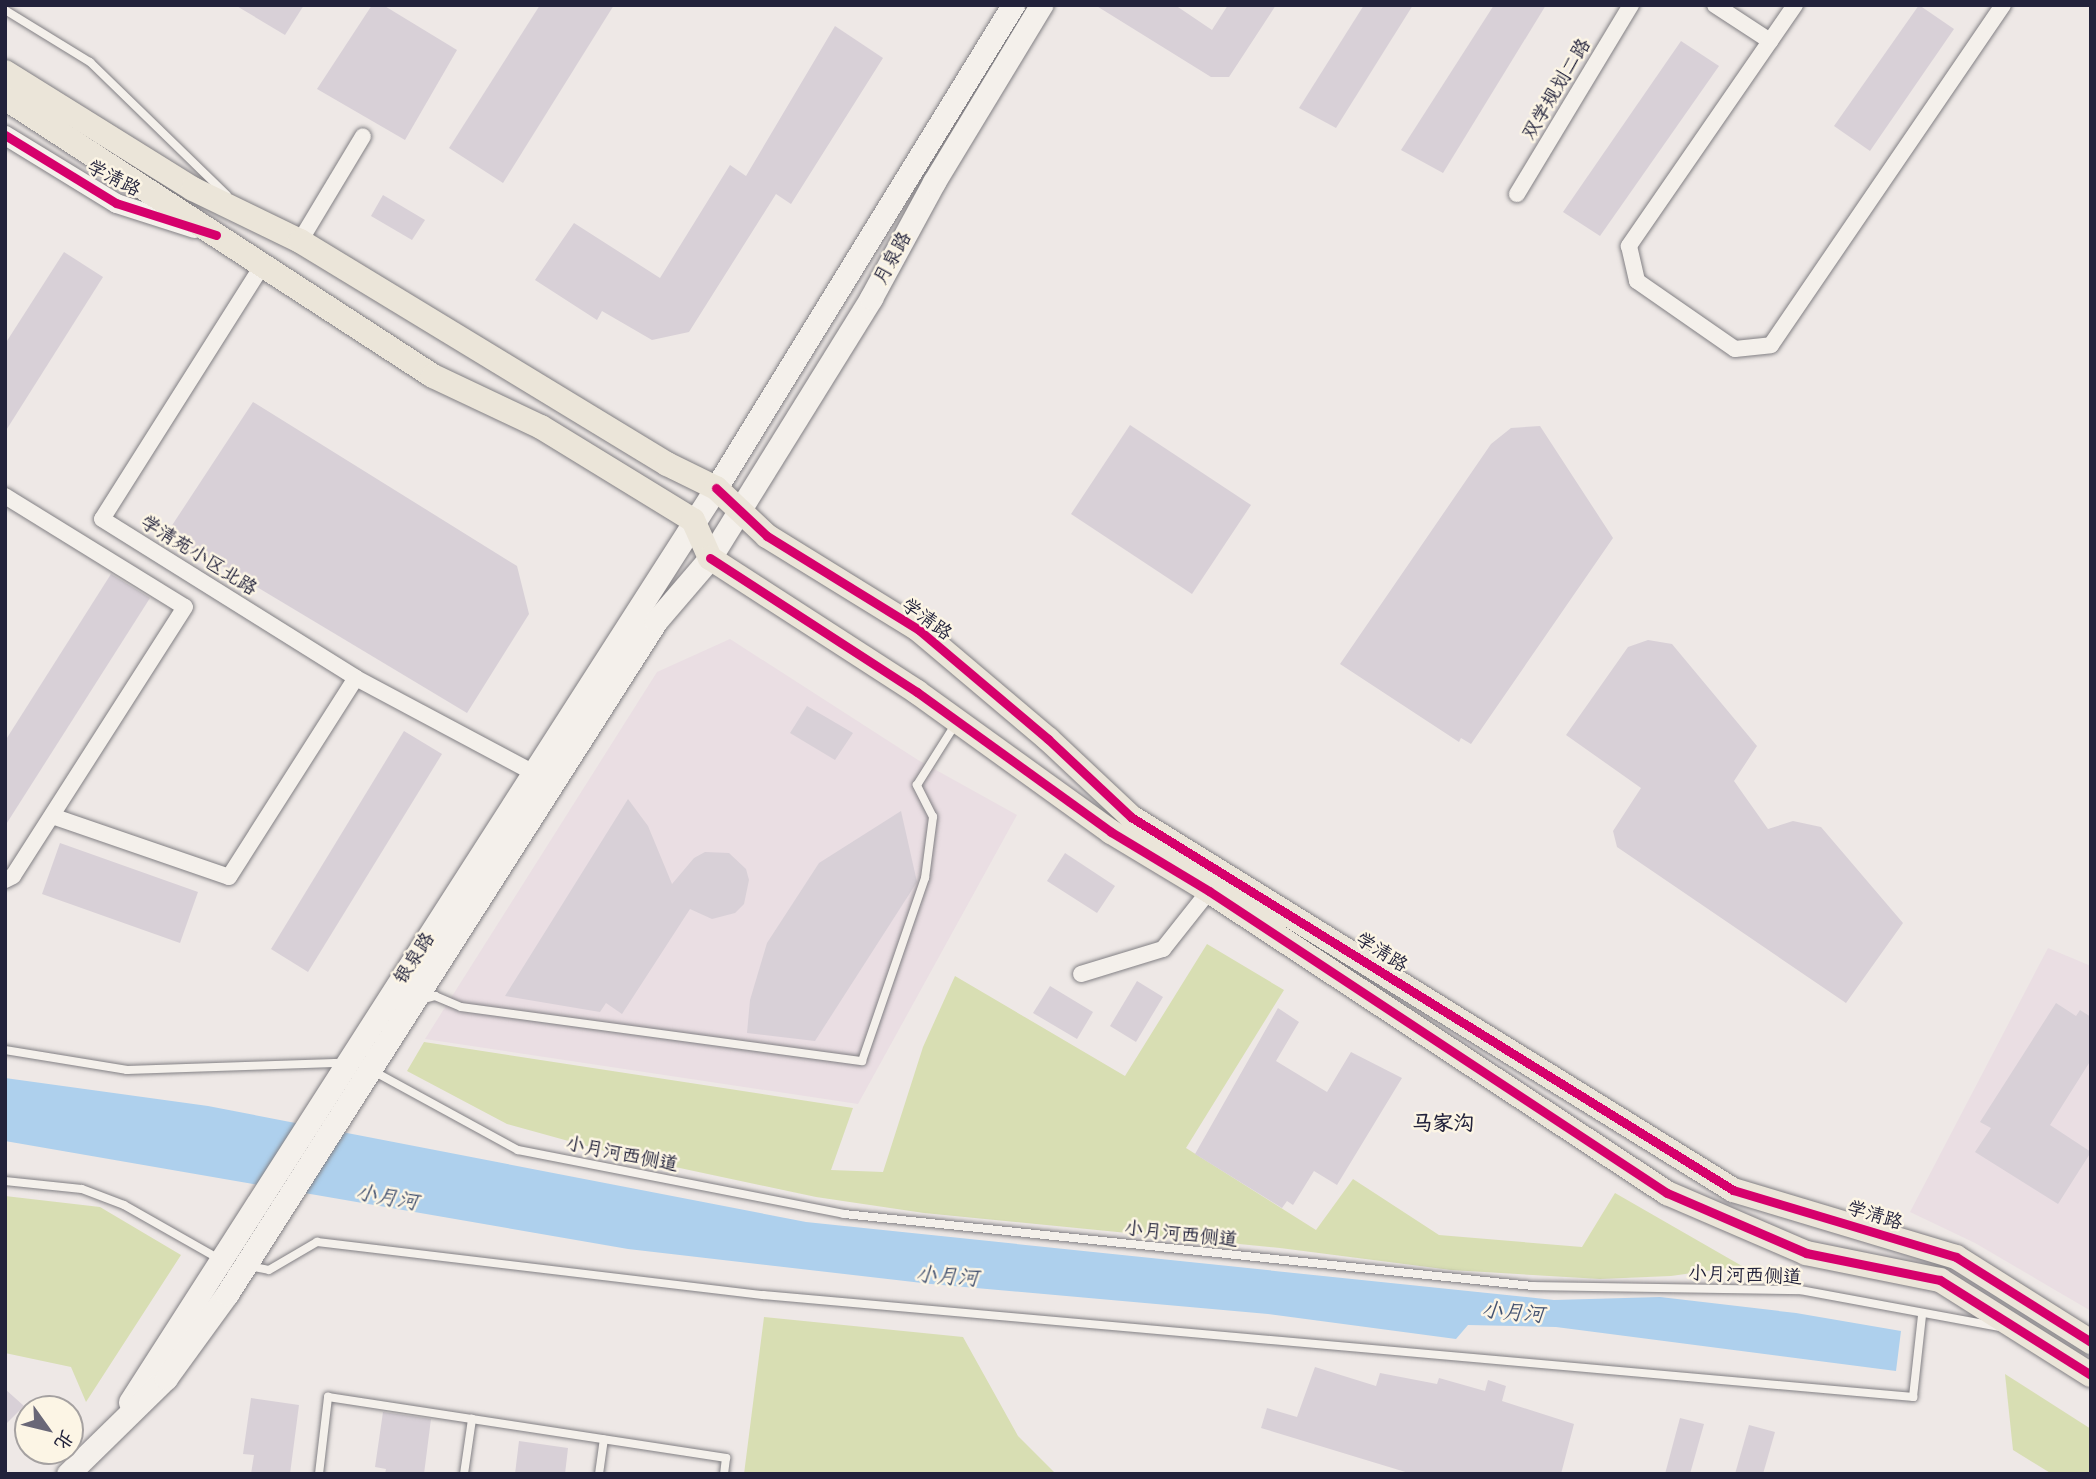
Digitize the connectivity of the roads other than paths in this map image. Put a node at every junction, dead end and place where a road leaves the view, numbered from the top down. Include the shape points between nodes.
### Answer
1 (1013, 5) edge
2 (1041, 5) edge
3 (1631, 5) edge
4 (1715, 5) edge
5 (1795, 5) edge
6 (2003, 5) edge
7 (5, 10) edge
8 (1770, 41) junction
9 (5, 72) edge
10 (5, 98) edge
11 (5, 135) edge
12 (363, 136) dead end
13 (1517, 194) dead end
14 (247, 214) junction
15 (216, 235) junction
16 (300, 241) junction
17 (262, 266) junction
18 (716, 488) junction
19 (5, 496) edge
20 (740, 508) junction
21 (693, 520) junction
22 (710, 558) junction
23 (356, 678) junction
24 (957, 721) junction
25 (534, 774) junction
26 (52, 816) junction
27 (5, 880) edge
28 (1209, 891) junction
29 (1081, 974) dead end
30 (412, 1003) junction
31 (5, 1050) edge
32 (339, 1072) junction
33 (364, 1077) junction
34 (5, 1181) edge
35 (228, 1251) junction
36 (251, 1255) junction
37 (1922, 1316) junction
38 (2013, 1329) junction
39 (2091, 1342) edge
40 (2091, 1375) edge
41 (472, 1419) junction
42 (113, 1428) junction
43 (604, 1439) junction
44 (68, 1474) edge
45 (319, 1474) edge
46 (464, 1474) edge
47 (599, 1474) edge
48 (724, 1474) edge

1 - 18 main road, 月泉路
2 - 20 main road, 月泉路 via 870,298
3 - 13 street, 双学规划二路
4 - 8 street
5 - 8 street
6 - 8 street via 1771,345 1735,349 1637,281 1629,246
7 - 14 lane, 学清路 via 90,62
9 - 14 main road, 学清路 via 193,189
10 - 15 main road, 学清路
11 - 15 street, 学清路 via 116,203
12 - 16 street
14 - 16 main road, 学清路
15 - 17 main road, 学清路
16 - 18 main road, 学清路 via 667,464
17 - 21 main road, 学清路 via 433,376 541,427
17 - 23 street, 学清苑小区北路 via 102,519
18 - 20 main road, 学清路
18 - 21 main road, 银泉路
19 - 26 street via 185,607
20 - 22 main road, 月泉路
20 - 39 main road, 学清路 via 767,536 919,630 1048,739 1130,817 1586,1099 1734,1190 1956,1257
21 - 22 main road
21 - 25 main road, 银泉路
22 - 24 main road
22 - 30 main road, 银泉路 via 656,621
23 - 25 street, 学清苑小区北路
23 - 26 street via 229,877
24 - 28 main road via 1111,832
24 - 30 lane via 917,785 933,817 925,878 862,1061 461,1007 435,996
25 - 32 main road, 银泉路
26 - 27 street via 13,876
28 - 29 street via 1163,949
28 - 38 main road via 1667,1193 1807,1253 1940,1280
30 - 33 main road, 银泉路
31 - 32 lane via 127,1070
32 - 35 main road, 银泉路
33 - 36 main road, 银泉路
33 - 37 lane, 小月河西侧道 via 518,1150 844,1214 1533,1286 1801,1290
34 - 35 lane via 82,1189
35 - 36 lane
35 - 42 main road, 银泉路
36 - 37 lane via 269,1270 317,1242 763,1295 1913,1397
36 - 42 main road, 银泉路 via 166,1378
37 - 38 lane, 小月河西侧道
38 - 40 main road
41 - 43 lane
41 - 45 lane via 328,1397
41 - 46 lane
42 - 44 main road, 银泉路
43 - 47 lane
43 - 48 lane via 726,1458

